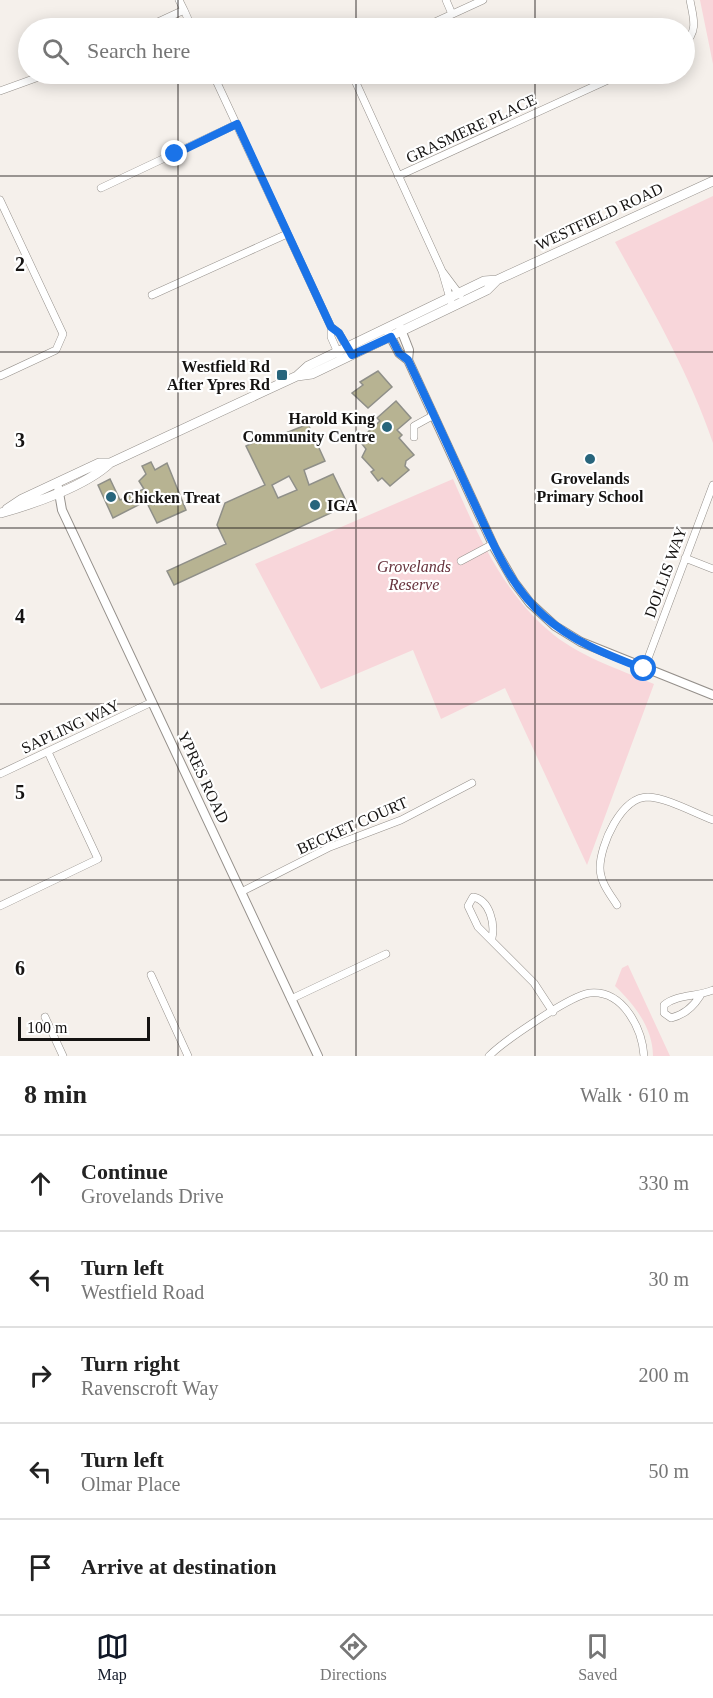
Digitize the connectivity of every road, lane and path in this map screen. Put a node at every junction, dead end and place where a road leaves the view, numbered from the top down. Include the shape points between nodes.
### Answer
1 (179, 0) edge
2 (446, 0) edge
3 (483, 0) edge
4 (690, 0) edge
5 (184, 10) junction
6 (452, 14) junction
7 (167, 18) edge
8 (188, 18) edge
9 (443, 18) edge
10 (693, 18) edge
11 (19, 84) edge
12 (218, 84) edge
13 (357, 84) edge
14 (599, 84) edge
15 (0, 91) edge
16 (237, 124) junction
17 (398, 176) junction
18 (713, 181) edge
19 (101, 188) dead end
20 (0, 200) edge
21 (288, 234) junction
22 (442, 271) junction
23 (152, 295) dead end
24 (461, 297) junction
25 (451, 302) junction
26 (331, 327) junction
27 (400, 328) junction
28 (389, 333) junction
29 (350, 351) junction
30 (339, 356) junction
31 (408, 360) junction
32 (0, 376) edge
33 (434, 415) junction
34 (414, 437) dead end
35 (713, 485) edge
36 (58, 487) junction
37 (47, 492) junction
38 (62, 510) junction
39 (1, 513) edge
40 (494, 544) junction
41 (685, 558) junction
42 (460, 561) dead end
43 (713, 569) edge
44 (644, 669) junction
45 (713, 695) edge
46 (152, 702) junction
47 (48, 752) junction
48 (0, 774) edge
49 (472, 783) dead end
50 (713, 820) edge
51 (241, 892) junction
52 (617, 905) dead end
53 (0, 906) edge
54 (492, 938) junction
55 (386, 954) dead end
56 (151, 975) dead end
57 (713, 990) edge
58 (700, 996) junction
59 (291, 999) junction
60 (552, 1012) junction
61 (45, 1017) dead end
62 (63, 1056) edge
63 (188, 1056) edge
64 (318, 1056) edge
65 (489, 1056) edge
66 (644, 1056) edge

1 - 5 street
2 - 6 street
3 - 6 street
4 - 10 street
5 - 7 street
5 - 8 street
6 - 9 street
11 - 15 street
12 - 16 street
13 - 17 street
14 - 17 street, GRASMERE PLACE
16 - 19 street
16 - 21 street
17 - 22 street
18 - 24 main road, WESTFIELD ROAD via 497,280 484,281
20 - 32 street via 63,334 56,350
21 - 23 street
21 - 26 street
22 - 24 street
22 - 25 street
24 - 25 main road, WESTFIELD ROAD
25 - 27 main road, WESTFIELD ROAD
26 - 29 street
26 - 30 street
27 - 28 main road, WESTFIELD ROAD
27 - 31 street via 410,350
28 - 29 main road, WESTFIELD ROAD
28 - 31 street via 399,353
29 - 30 main road, WESTFIELD ROAD
30 - 36 main road, WESTFIELD ROAD via 308,366 297,376 110,463 99,463
31 - 33 street
33 - 34 street via 414,426
33 - 40 street
35 - 41 street, DOLLIS WAY
36 - 37 main road, WESTFIELD ROAD
36 - 38 street, YPRES ROAD
37 - 38 street, YPRES ROAD
37 - 39 main road, WESTFIELD ROAD via 22,499
38 - 46 street, YPRES ROAD
40 - 42 street
40 - 44 street via 520,590 555,626 588,646
41 - 43 street
41 - 44 street, DOLLIS WAY
44 - 45 street
46 - 47 street, SAPLING WAY
46 - 51 street, YPRES ROAD
47 - 48 street, SAPLING WAY
47 - 53 street via 98,859
49 - 51 street, BECKET COURT via 401,820 330,847
50 - 52 street via 656,798 639,798 626,806 613,828 600,868 604,886
51 - 59 street, YPRES ROAD
54 - 54 street via 472,918 468,906 473,897 482,900 487,908 494,929
54 - 60 street via 534,983
55 - 59 street
56 - 63 street
57 - 58 street
58 - 58 street via 676,1017 664,1013 669,1001
59 - 64 street, YPRES ROAD
60 - 65 street
60 - 66 street via 589,993 603,993 616,999 628,1011 642,1037
61 - 62 street

